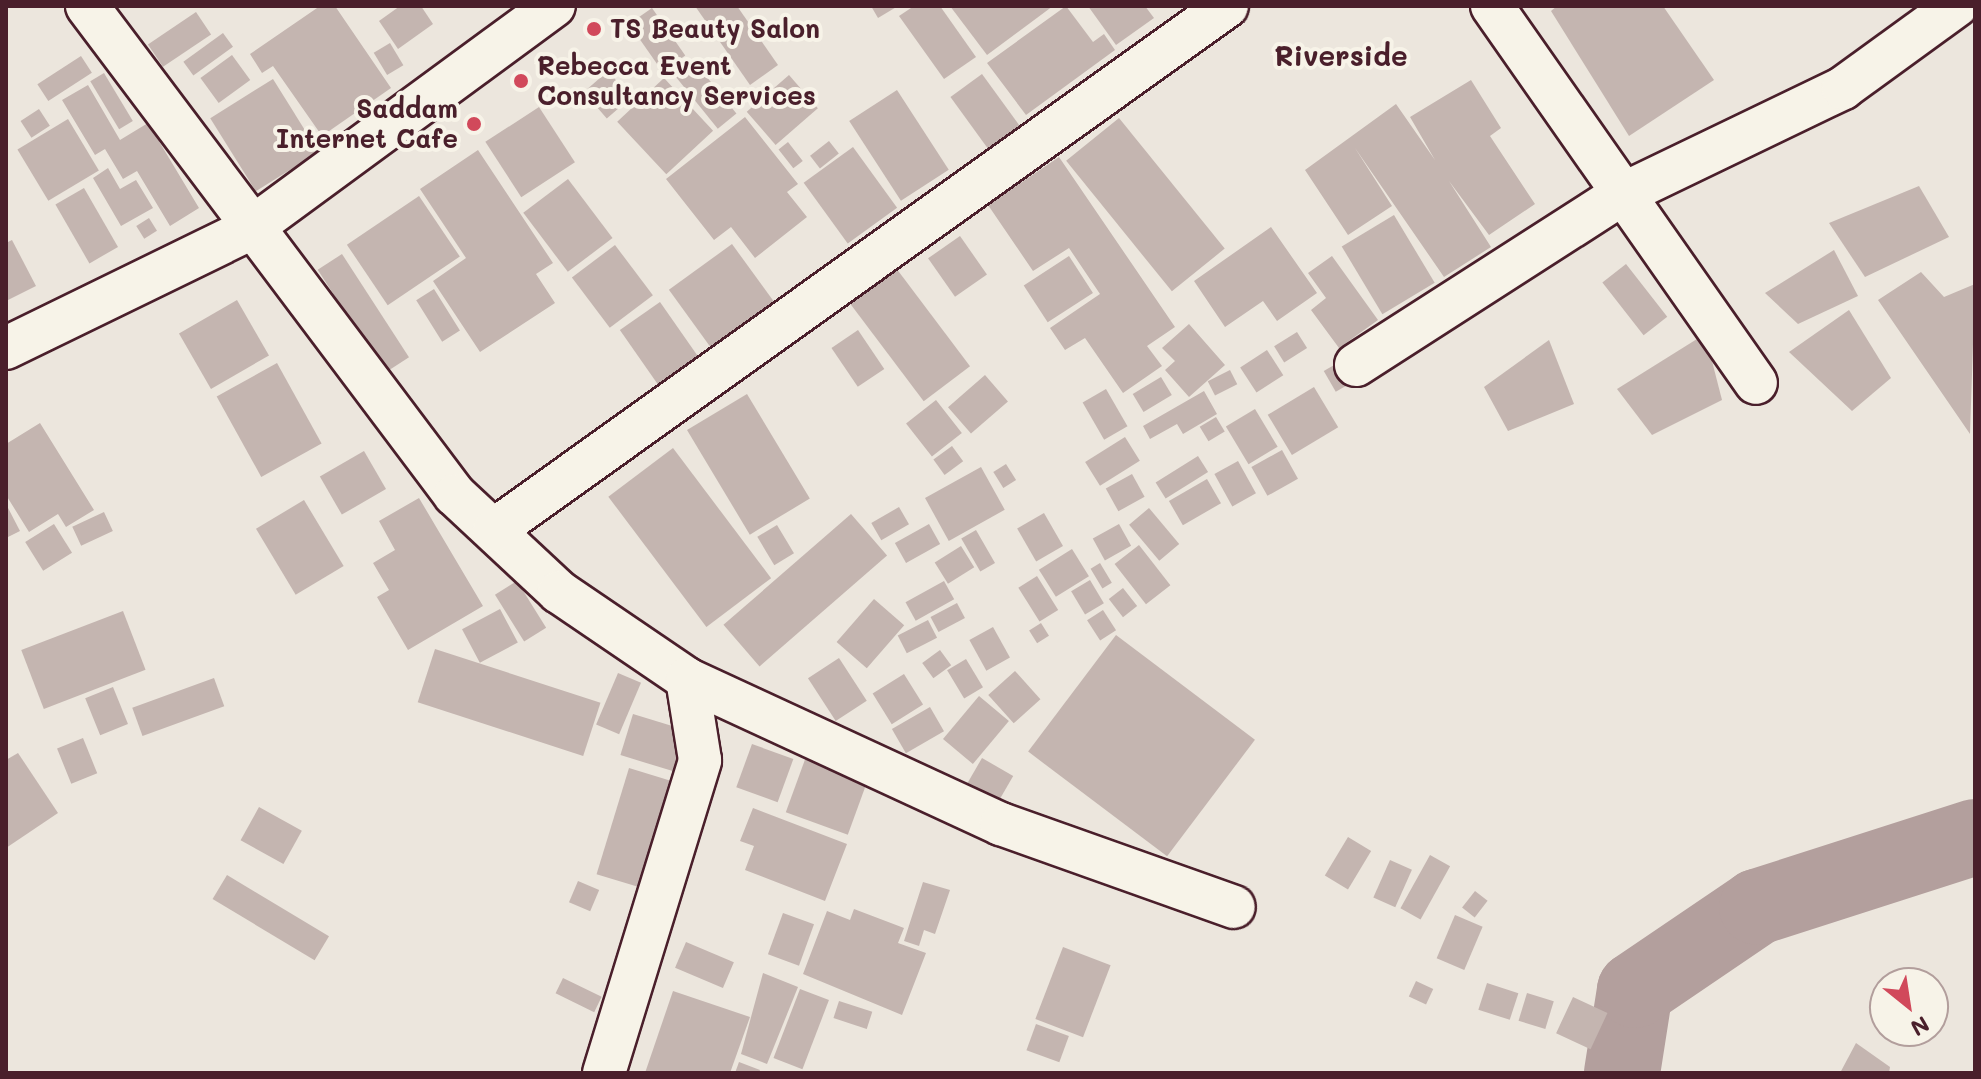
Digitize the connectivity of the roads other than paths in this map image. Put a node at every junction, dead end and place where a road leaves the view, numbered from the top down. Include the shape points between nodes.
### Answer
1 (87, 6) edge
2 (554, 6) edge
3 (1227, 6) edge
4 (1492, 6) edge
5 (1956, 6) edge
6 (1619, 196) junction
7 (250, 229) junction
8 (6, 348) edge
9 (1356, 365) dead end
10 (1756, 383) dead end
11 (494, 530) junction
12 (687, 679) junction
13 (1234, 907) dead end
14 (604, 1073) edge

1 - 7 street
2 - 7 street
3 - 11 street
4 - 6 street
5 - 6 street via 1843,88
6 - 9 street
6 - 10 street
7 - 8 street
7 - 11 street via 455,495
11 - 12 street via 559,592
12 - 13 street via 1001,824
12 - 14 street via 700,760

